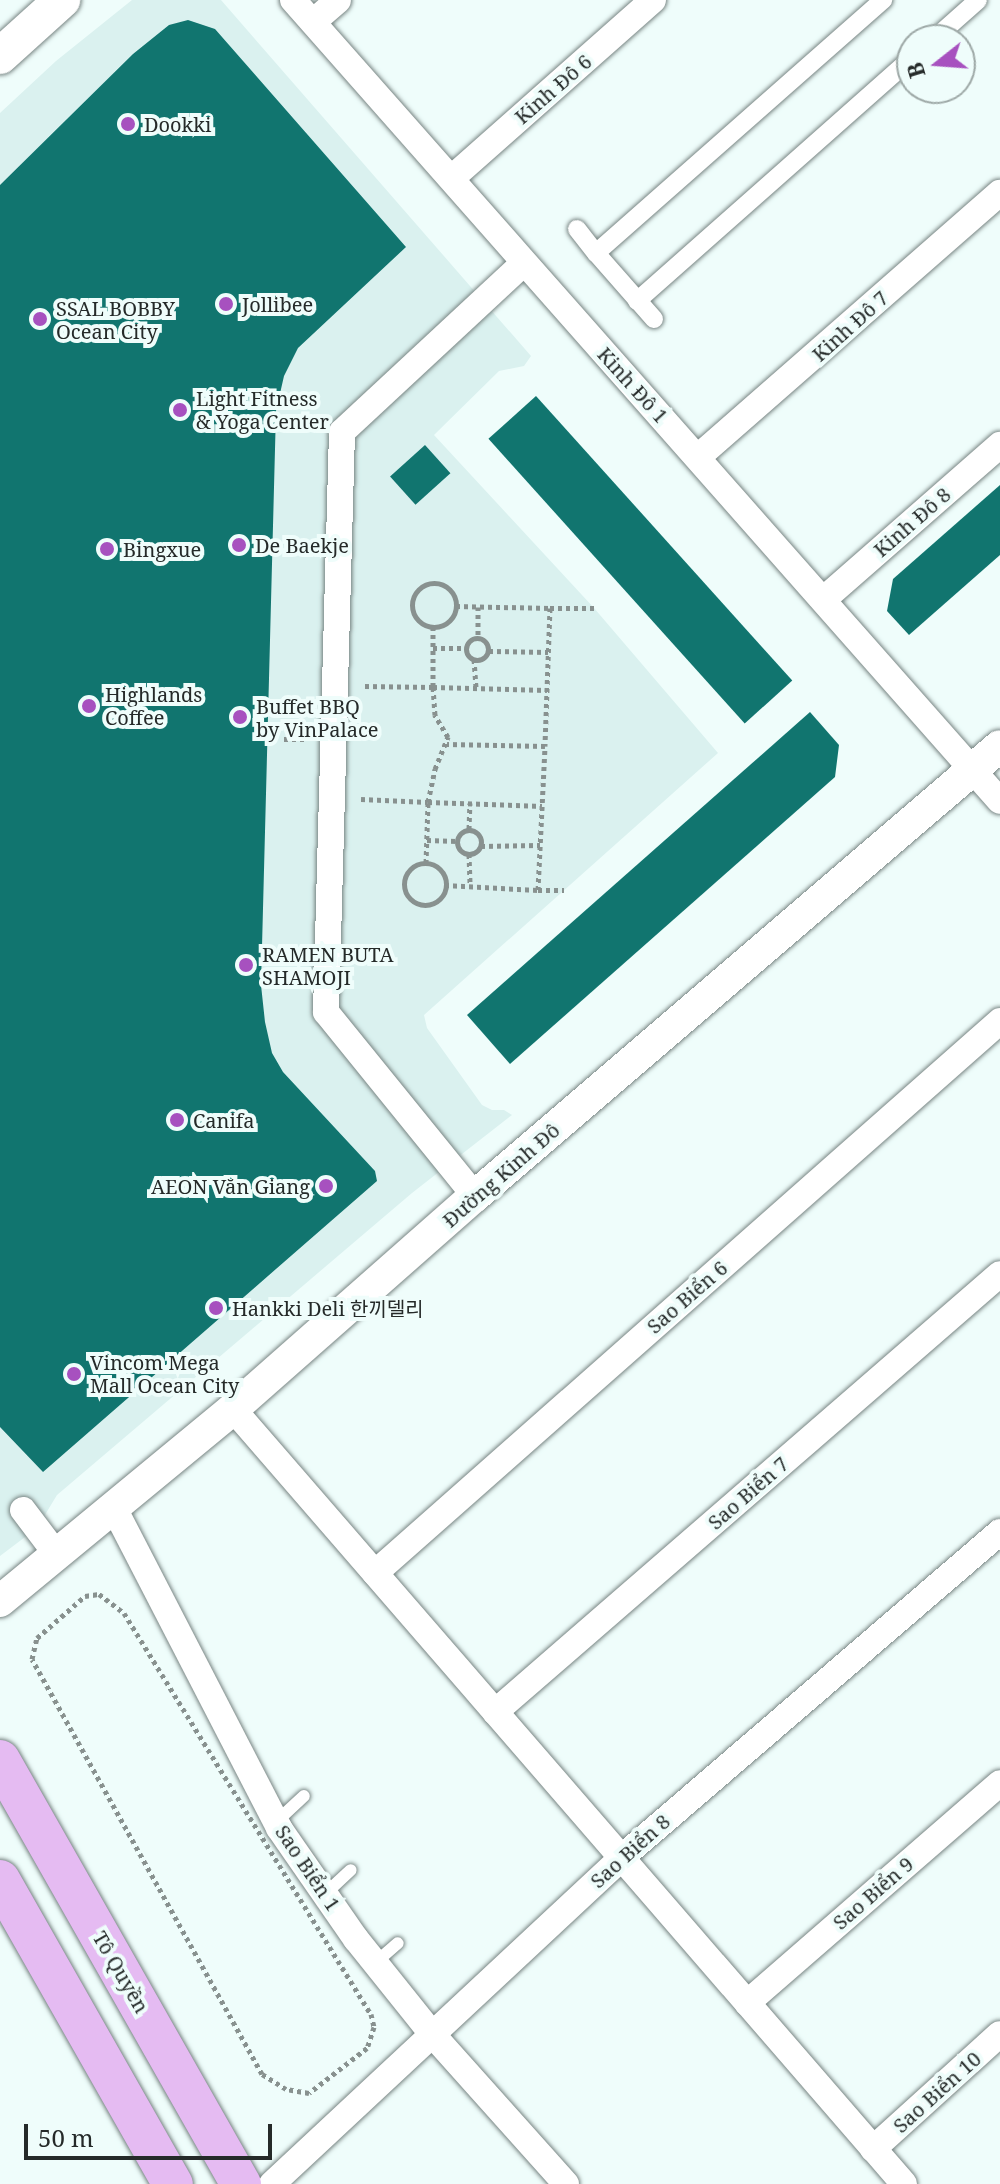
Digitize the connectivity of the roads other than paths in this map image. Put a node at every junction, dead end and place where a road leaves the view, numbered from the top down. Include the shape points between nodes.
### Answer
1 (62, 0) edge
2 (293, 0) edge
3 (338, 0) edge
4 (653, 0) edge
5 (883, 0) edge
6 (978, 0) edge
7 (313, 22) junction
8 (951, 24) edge
9 (0, 56) edge
10 (896, 72) edge
11 (453, 177) junction
12 (1000, 193) edge
13 (577, 229) dead end
14 (596, 253) junction
15 (524, 263) junction
16 (637, 301) junction
17 (654, 319) dead end
18 (1000, 445) edge
19 (698, 457) junction
20 (824, 599) junction
21 (1000, 746) edge
22 (973, 770) junction
23 (1000, 801) edge
24 (1000, 1021) edge
25 (475, 1196) junction
26 (1000, 1274) edge
27 (233, 1409) junction
28 (114, 1508) junction
29 (23, 1510) dead end
30 (1000, 1532) edge
31 (57, 1555) junction
32 (375, 1573) junction
33 (0, 1601) edge
34 (495, 1712) junction
35 (0, 1760) edge
36 (1000, 1783) edge
37 (304, 1796) dead end
38 (276, 1822) junction
39 (621, 1858) junction
40 (351, 1870) dead end
41 (0, 1880) edge
42 (325, 1894) junction
43 (398, 1943) dead end
44 (375, 1963) junction
45 (747, 2003) junction
46 (432, 2034) junction
47 (1000, 2034) edge
48 (873, 2149) junction
49 (173, 2184) edge
50 (241, 2184) edge
51 (272, 2184) edge
52 (566, 2184) edge
53 (904, 2184) edge

1 - 9 main road
2 - 7 street, Kinh Đô 1
3 - 7 street
4 - 11 street, Kinh Đô 6
5 - 14 street
6 - 8 street
7 - 11 street, Kinh Đô 1
10 - 16 street
11 - 15 street, Kinh Đô 1
12 - 19 street, Kinh Đô 7
13 - 14 street
14 - 16 street
15 - 19 street, Kinh Đô 1
15 - 25 street via 342,432 326,1012
16 - 17 street
18 - 20 street, Kinh Đô 8
19 - 20 street, Kinh Đô 1
20 - 22 street, Kinh Đô 1
21 - 22 street, Đường Kinh Đô
22 - 23 street, Kinh Đô 1
22 - 25 street, Đường Kinh Đô
24 - 32 street, Sao Biển 6
25 - 27 street, Đường Kinh Đô
26 - 34 street, Sao Biển 7
27 - 28 street, Đường Kinh Đô
27 - 32 street
28 - 31 street, Đường Kinh Đô
28 - 38 street, Sao Biển 1
29 - 31 street
30 - 39 street, Sao Biển 8
31 - 33 street, Đường Kinh Đô
32 - 34 street
34 - 39 street
35 - 50 main road, Tô Quyền
36 - 45 street, Sao Biển 9
37 - 38 lane
38 - 42 street, Sao Biển 1
39 - 45 street
39 - 46 street, Sao Biển 8
40 - 42 lane
41 - 49 main road
42 - 44 street, Sao Biển 1
43 - 44 lane
44 - 46 street, Sao Biển 1
45 - 48 street
46 - 51 street, Sao Biển 8
46 - 52 street, Sao Biển 1
47 - 48 street, Sao Biển 10
48 - 53 street

